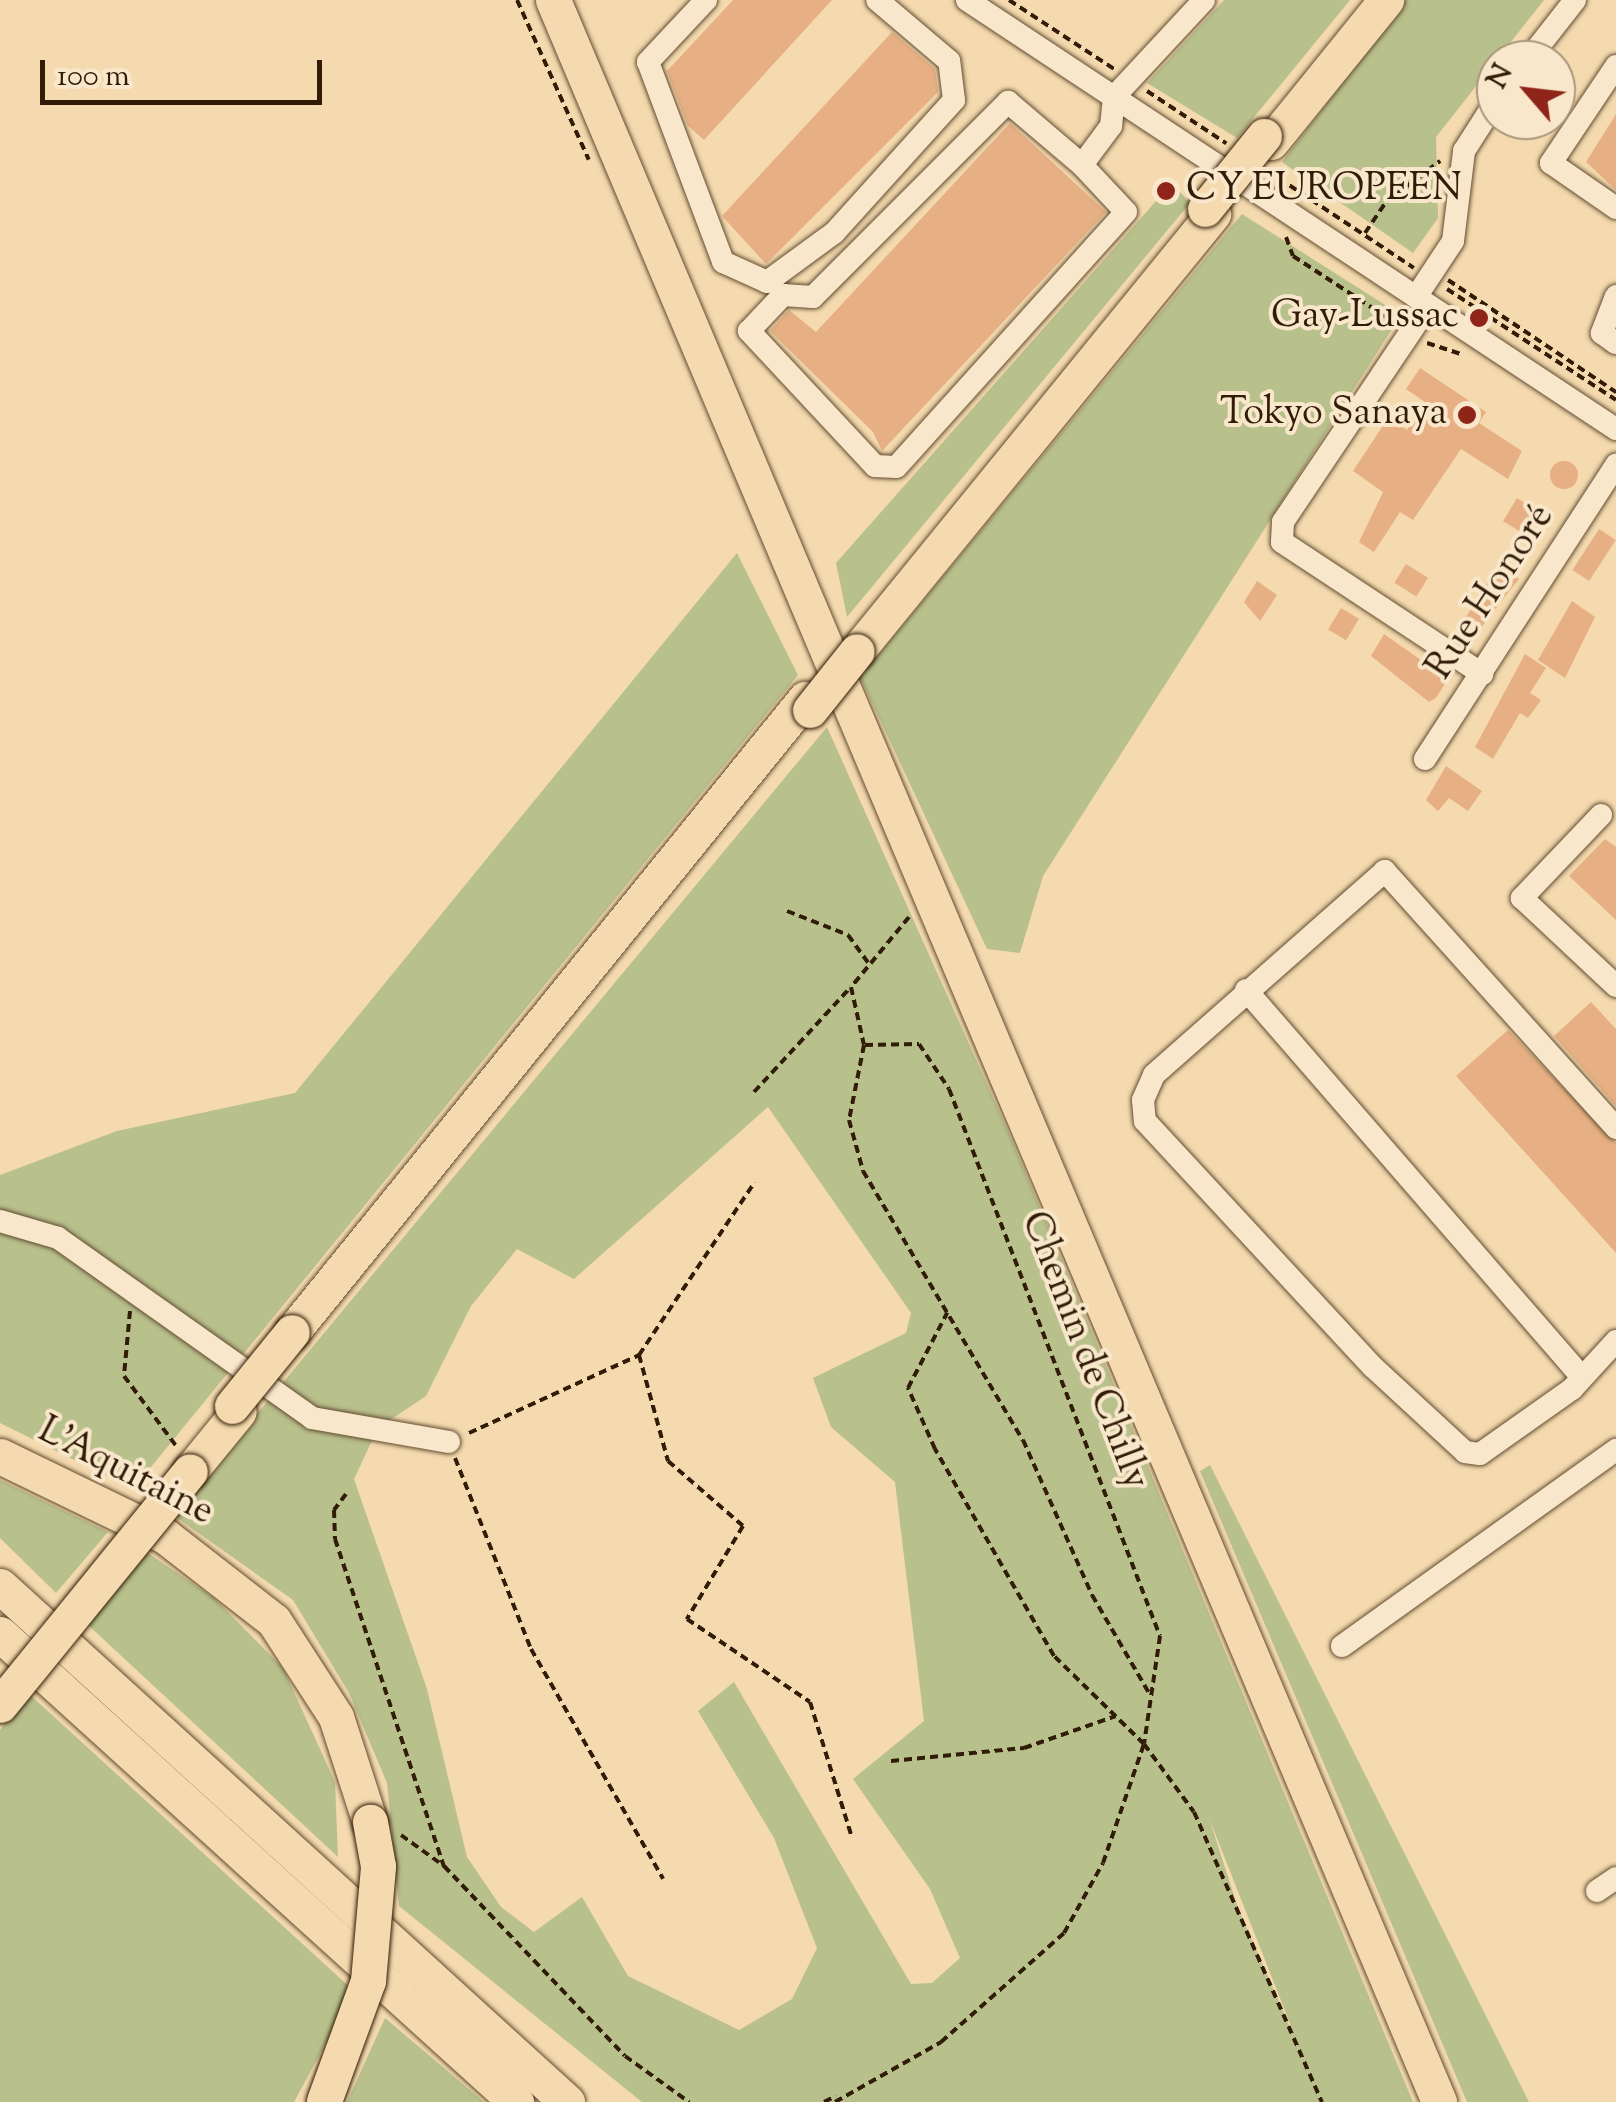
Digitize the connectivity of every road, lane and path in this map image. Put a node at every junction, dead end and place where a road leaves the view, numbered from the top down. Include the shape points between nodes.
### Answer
1 (553, 0) edge
2 (706, 0) edge
3 (876, 0) edge
4 (967, 0) edge
5 (1009, 0) edge
6 (1204, 0) edge
7 (1375, 0) edge
8 (1386, 0) edge
9 (1575, 0) edge
10 (1544, 40) edge
11 (1616, 66) edge
12 (1129, 79) junction
13 (1114, 98) junction
14 (1476, 132) edge
15 (1257, 148) junction
16 (1444, 159) dead end
17 (1082, 165) junction
18 (1616, 208) edge
19 (1282, 228) dead end
20 (1364, 235) junction
21 (1406, 253) dead end
22 (1427, 288) junction
23 (1616, 296) edge
24 (1410, 332) junction
25 (1616, 342) edge
26 (1463, 356) dead end
27 (1616, 392) edge
28 (1616, 400) edge
29 (1616, 429) edge
30 (1616, 465) edge
31 (1482, 674) junction
32 (1426, 759) dead end
33 (1600, 815) dead end
34 (787, 911) dead end
35 (902, 928) dead end
36 (868, 963) junction
37 (1616, 986) edge
38 (851, 987) junction
39 (1246, 990) junction
40 (864, 1045) junction
41 (754, 1092) dead end
42 (1616, 1128) edge
43 (756, 1182) dead end
44 (0, 1220) edge
45 (135, 1292) junction
46 (948, 1312) junction
47 (1616, 1341) edge
48 (640, 1356) junction
49 (1581, 1376) junction
50 (449, 1442) junction
51 (1616, 1450) edge
52 (0, 1456) edge
53 (183, 1461) junction
54 (346, 1494) dead end
55 (0, 1586) edge
56 (0, 1634) edge
57 (1342, 1646) dead end
58 (0, 1689) edge
59 (1149, 1693) junction
60 (0, 1705) edge
61 (1116, 1716) junction
62 (1144, 1744) junction
63 (891, 1761) dead end
64 (386, 1829) junction
65 (852, 1838) dead end
66 (444, 1866) junction
67 (663, 1879) dead end
68 (836, 2099) edge
69 (324, 2102) edge
70 (516, 2102) edge
71 (567, 2102) edge
72 (689, 2102) edge
73 (824, 2102) edge
74 (1322, 2102) edge
75 (1438, 2102) edge

1 - 75 highway
2 - 3 street via 648,62 723,262 767,282 834,233 954,100 948,61
4 - 13 street
5 - 12 path
6 - 12 street
7 - 15 highway
8 - 15 highway
9 - 10 street
11 - 18 street via 1551,164
12 - 13 street
12 - 15 path
13 - 17 street via 1111,126
13 - 22 street
14 - 22 street via 1464,151 1462,213
15 - 20 path
15 - 53 highway, bridge via 295,1335
16 - 20 path via 1386,202
17 - 17 street via 1126,212 896,467 875,466 749,331 783,295 813,297 1008,102
19 - 24 path via 1293,256
20 - 22 path
21 - 22 path
22 - 24 street
22 - 27 path
22 - 28 path
22 - 29 street
23 - 25 street via 1602,333
24 - 26 path
24 - 31 street via 1283,522 1282,542
30 - 31 street, Rue Honoré
31 - 32 street, Rue Honoré
33 - 37 street via 1522,898
34 - 36 path via 848,935
35 - 36 path
36 - 38 path
38 - 40 path
38 - 41 path
39 - 42 street via 1385,871
39 - 49 street
39 - 49 street via 1154,1074 1146,1121 1444,1440 1480,1454
40 - 46 path via 848,1120 864,1171
40 - 59 path, Chemin de Chilly via 919,1044 949,1089 1160,1636
43 - 48 path
44 - 45 street via 58,1238
45 - 50 street via 312,1418
45 - 53 path via 124,1376
46 - 59 path via 1024,1440 1092,1596
46 - 61 path via 908,1388 1054,1656
47 - 49 street
48 - 50 path
48 - 65 path via 668,1460 742,1526 687,1619 810,1702
50 - 67 path via 531,1648
51 - 57 street
52 - 64 highway, L'Aquitaine via 166,1536 274,1620 336,1717
53 - 58 highway
53 - 60 highway, bridge
54 - 66 path via 334,1510 335,1538
55 - 71 highway
56 - 70 highway
59 - 62 path, Chemin de Chilly
61 - 62 path
61 - 63 path via 1024,1748
62 - 68 path, Chemin de Chilly via 1103,1863 1064,1933 941,2042
62 - 74 path via 1194,1812
64 - 66 path
64 - 69 highway, L'Aquitaine, bridge via 368,1981
66 - 72 path via 624,2056
68 - 73 path, Chemin de Chilly

